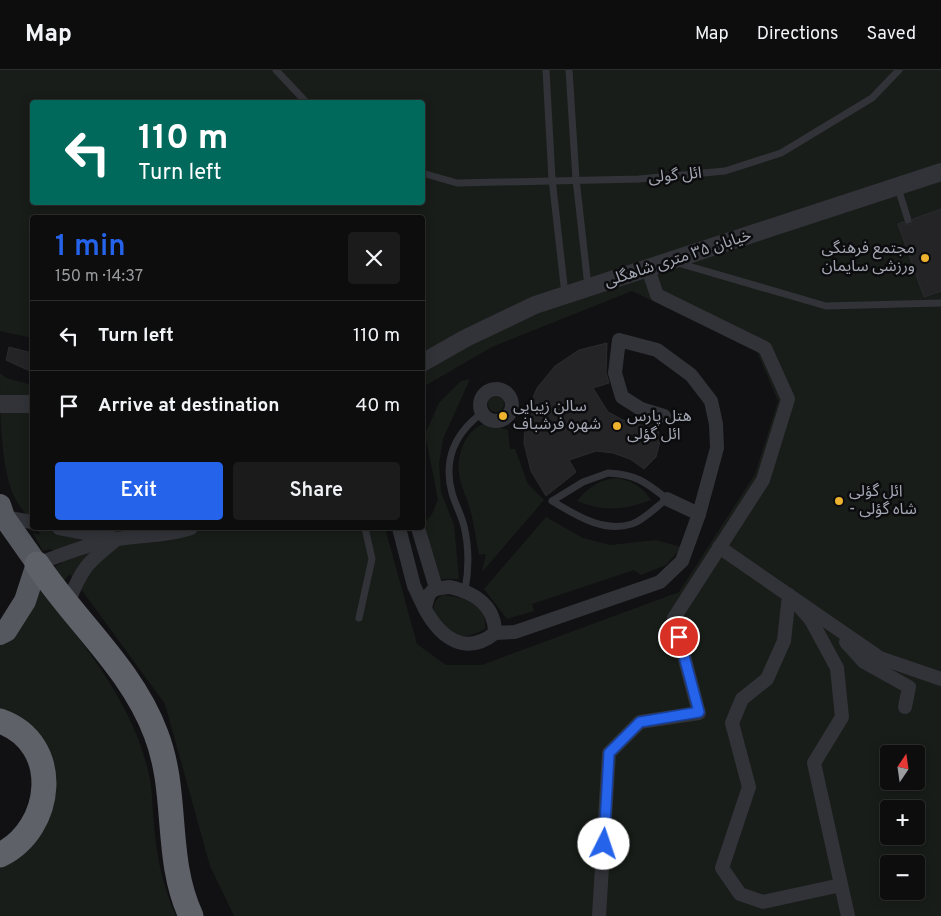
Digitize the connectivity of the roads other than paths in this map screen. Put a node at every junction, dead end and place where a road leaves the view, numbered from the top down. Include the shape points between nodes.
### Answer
1 (276, 70) edge
2 (546, 70) edge
3 (569, 70) edge
4 (899, 70) edge
5 (304, 100) edge
6 (941, 172) edge
7 (425, 174) edge
8 (576, 179) junction
9 (552, 180) junction
10 (898, 187) junction
11 (908, 220) dead end
12 (671, 261) junction
13 (648, 268) junction
14 (588, 288) junction
15 (565, 296) junction
16 (941, 304) edge
17 (425, 361) edge
18 (0, 404) edge
19 (30, 404) edge
20 (482, 414) dead end
21 (664, 416) dead end
22 (667, 499) junction
23 (2, 511) edge
24 (699, 514) junction
25 (30, 521) edge
26 (70, 530) edge
27 (185, 530) edge
28 (365, 530) edge
29 (400, 530) edge
30 (419, 530) edge
31 (117, 539) junction
32 (719, 547) junction
33 (37, 564) junction
34 (436, 588) junction
35 (465, 590) junction
36 (789, 594) junction
37 (68, 604) junction
38 (425, 609) junction
39 (359, 618) dead end
40 (825, 620) junction
41 (495, 633) junction
42 (0, 634) edge
43 (941, 679) edge
44 (905, 707) dead end
45 (0, 721) edge
46 (0, 855) edge
47 (841, 885) junction
48 (190, 916) edge
49 (599, 916) edge
50 (848, 916) edge

1 - 5 lane
2 - 9 lane
3 - 8 lane
4 - 8 lane, ائل گولی via 872,98 781,153 717,172 639,179
6 - 10 street, خیابان ۳۵ متری شاهگلی
7 - 9 lane, ائل گولی via 457,183
8 - 9 lane, ائل گولی
8 - 14 lane
9 - 15 lane
10 - 11 lane
10 - 12 street, خیابان ۳۵ متری شاهگلی
12 - 13 street, خیابان ۳۵ متری شاهگلی
12 - 16 lane via 826,306
13 - 14 street, خیابان ۳۵ متری شاهگلی
13 - 32 street via 657,295 764,348 788,399 763,480
14 - 15 street, خیابان ۳۵ متری شاهگلی
15 - 17 street, خیابان ۳۵ متری شاهگلی via 535,305
18 - 19 street
20 - 35 lane via 467,424 454,446 449,470 468,551
21 - 24 street via 641,410 622,397 616,373 619,340 657,350 691,375 711,401 717,448
22 - 22 lane via 645,482 627,474 608,473 583,482 552,501 589,522 613,526 633,524
22 - 24 street
23 - 25 street
23 - 33 highway
24 - 41 street via 682,561 660,582 515,632
26 - 31 street
27 - 31 street
28 - 39 lane via 372,559
29 - 38 street via 414,586
30 - 34 street
31 - 33 street
31 - 37 street via 92,559 78,577
32 - 36 street
32 - 49 street via 674,618 699,712 640,722 609,753
33 - 37 highway
33 - 42 highway via 25,601 6,632
34 - 35 street
34 - 38 street via 427,596
35 - 41 street via 482,601 495,618
36 - 40 street
36 - 47 street via 811,620 837,668 842,717 814,763
36 - 47 street via 784,641 767,679 742,699 732,722 749,787 722,868 740,894 762,902
37 - 48 highway via 141,701 156,734 169,775 177,872
38 - 41 street via 434,626 450,639 468,644 484,641
40 - 43 street via 880,658
40 - 44 street via 864,662 909,687
45 - 46 highway via 16,726 33,742 42,764 44,789 28,833 8,852
47 - 50 street

